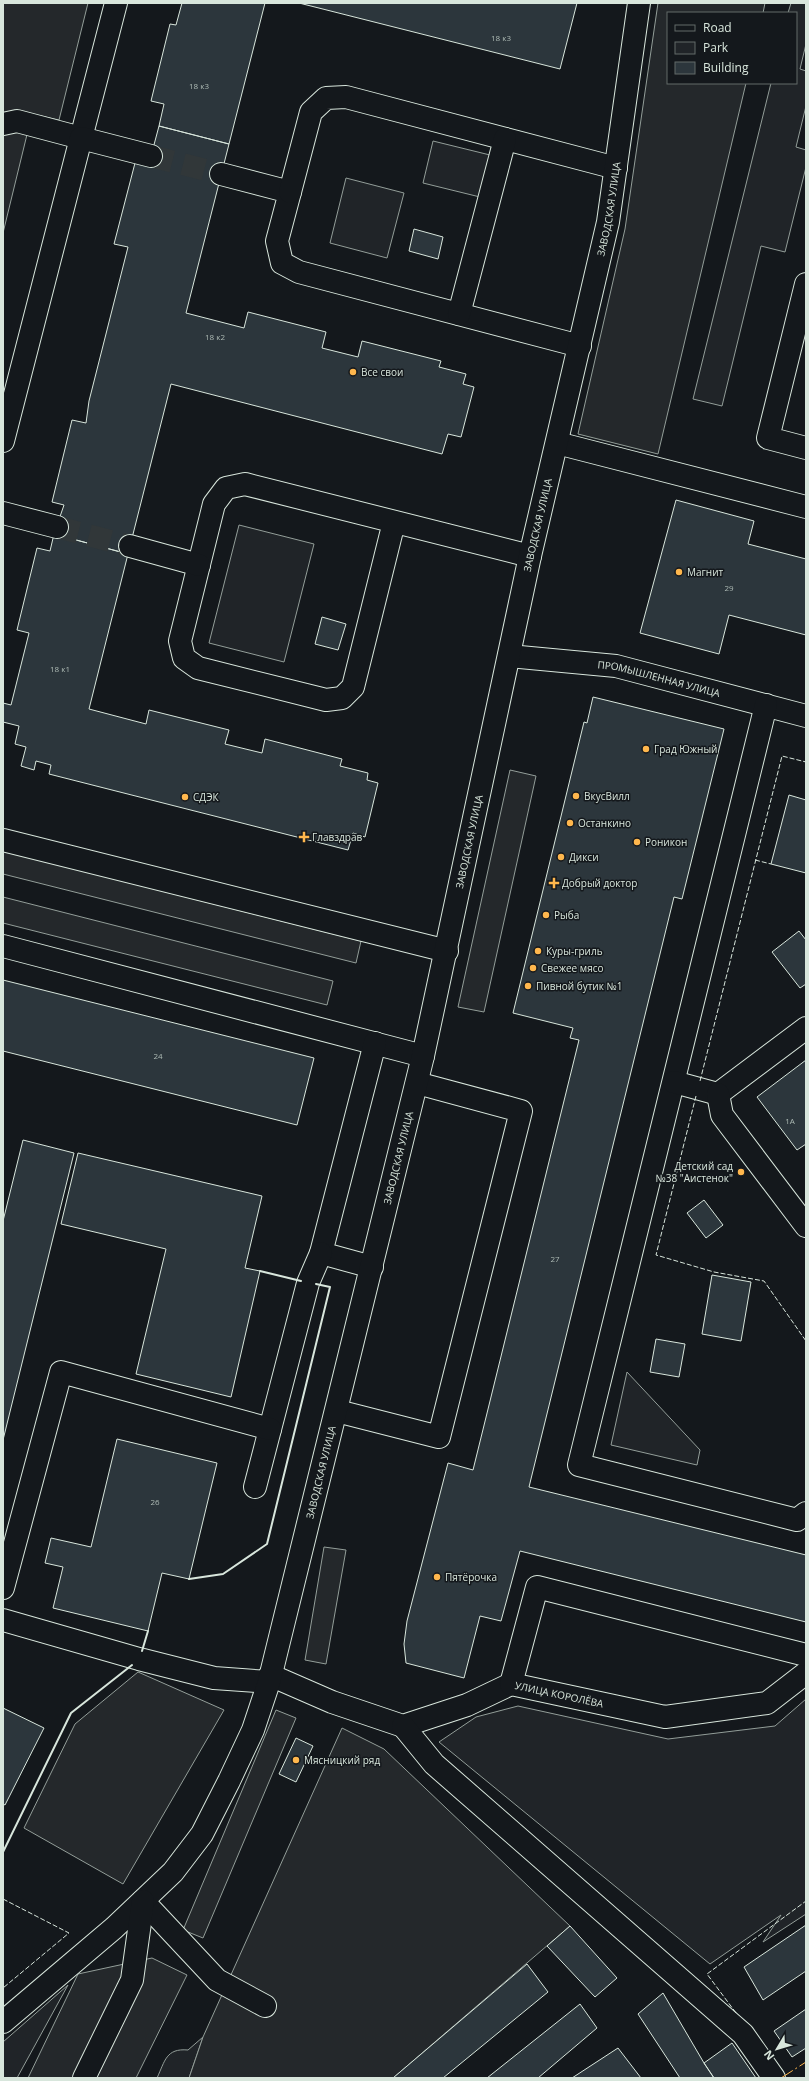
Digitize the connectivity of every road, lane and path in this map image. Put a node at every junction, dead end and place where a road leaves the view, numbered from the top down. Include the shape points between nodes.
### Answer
1 (116, 3) edge
2 (640, 3) edge
3 (3, 124) edge
4 (81, 138) junction
5 (505, 139) junction
6 (151, 156) tunnel mouth
7 (616, 168) junction
8 (221, 174) tunnel mouth
9 (290, 192) junction
10 (806, 284) edge
11 (459, 314) junction
12 (580, 346) junction
13 (3, 441) edge
14 (557, 443) junction
15 (806, 448) edge
16 (806, 507) edge
17 (3, 513) edge
18 (394, 522) junction
19 (57, 527) tunnel mouth
20 (130, 546) tunnel mouth
21 (530, 556) junction
22 (199, 565) junction
23 (509, 656) junction
24 (766, 705) junction
25 (806, 716) edge
26 (3, 840) edge
27 (3, 946) edge
28 (447, 951) junction
29 (806, 1028) edge
30 (375, 1042) junction
31 (424, 1056) junction
32 (674, 1082) junction
33 (417, 1083) junction
34 (718, 1094) junction
35 (806, 1226) edge
36 (321, 1254) junction
37 (372, 1267) junction
38 (337, 1411) junction
39 (270, 1429) junction
40 (255, 1486) dead end
41 (806, 1513) edge
42 (3, 1588) edge
43 (3, 1620) edge
44 (806, 1655) edge
45 (806, 1673) edge
46 (270, 1678) junction
47 (511, 1684) junction
48 (403, 1726) junction
49 (143, 1901) junction
50 (265, 2006) dead end
51 (3, 2022) edge
52 (84, 2078) edge
53 (774, 2078) edge

1 - 4 street
2 - 7 street, ЗАВОДСКАЯ УЛИЦА
3 - 4 street via 17,121
4 - 6 street
4 - 13 street
5 - 7 street
5 - 9 street via 346,97 326,98 311,112
5 - 11 street
7 - 12 street, ЗАВОДСКАЯ УЛИЦА via 608,222
8 - 9 street
9 - 11 street via 277,241 282,263 299,272
10 - 15 street via 768,438
11 - 12 street
12 - 14 street, ЗАВОДСКАЯ УЛИЦА
14 - 16 street
14 - 21 street, ЗАВОДСКАЯ УЛИЦА
17 - 19 street
18 - 21 street
18 - 22 street via 245,484 226,488 214,504
18 - 22 street via 353,687 342,698 326,700 220,674 198,668 184,658 180,641
20 - 22 street
21 - 23 street, ЗАВОДСКАЯ УЛИЦА
23 - 24 street, ПРОМЫШЛЕННАЯ УЛИЦА via 616,666
23 - 28 street, ЗАВОДСКАЯ УЛИЦА
24 - 25 street, ПРОМЫШЛЕННАЯ УЛИЦА
24 - 32 street
26 - 28 street
27 - 30 street
28 - 31 street, ЗАВОДСКАЯ УЛИЦА
29 - 34 street
30 - 31 street
30 - 36 street
31 - 33 street, ЗАВОДСКАЯ УЛИЦА
32 - 34 street
32 - 41 street via 579,1465 797,1520
33 - 37 street, ЗАВОДСКАЯ УЛИЦА
33 - 38 street via 521,1111 439,1437
34 - 35 street via 722,1115
36 - 37 street
36 - 39 street via 308,1282
37 - 38 street, ЗАВОДСКАЯ УЛИЦА
38 - 46 street, ЗАВОДСКАЯ УЛИЦА
39 - 40 street
39 - 42 street via 60,1372
43 - 46 street via 214,1678
44 - 47 street via 537,1587
45 - 47 street, УЛИЦА КОРОЛЁВА via 767,1703 666,1717
46 - 48 street
46 - 49 street, ЗАВОДСКАЯ УЛИЦА via 253,1730 202,1834 173,1872
47 - 48 street, УЛИЦА КОРОЛЁВА via 467,1705
48 - 53 street via 434,1764 743,2034
49 - 50 street via 217,1980
49 - 51 street, ЗАВОДСКАЯ УЛИЦА
49 - 52 street via 132,1980

